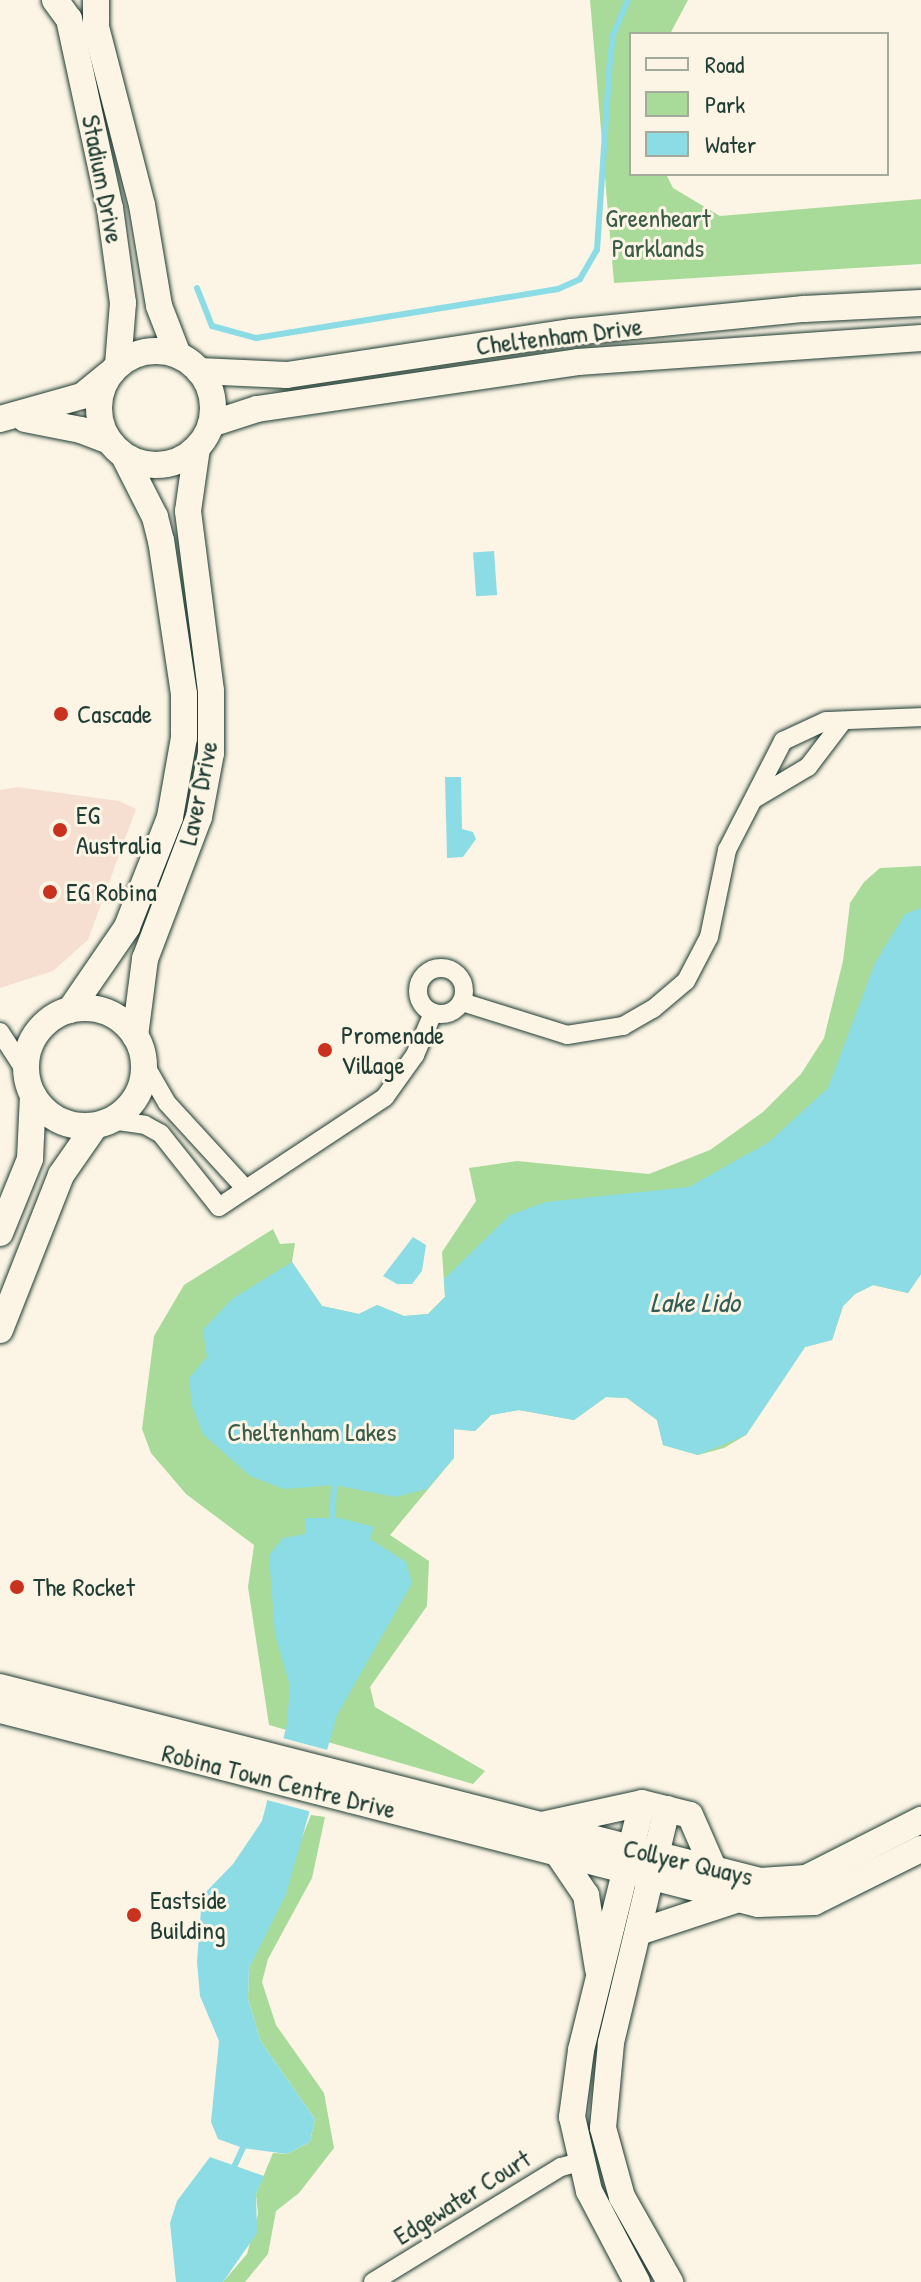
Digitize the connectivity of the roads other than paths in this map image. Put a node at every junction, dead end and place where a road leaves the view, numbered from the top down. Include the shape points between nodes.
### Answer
1 (58, 0) edge
2 (82, 0) edge
3 (96, 0) edge
4 (921, 303) edge
5 (921, 338) edge
6 (189, 363) junction
7 (114, 369) junction
8 (9, 418) edge
9 (211, 424) junction
10 (116, 448) junction
11 (197, 448) junction
12 (921, 717) edge
13 (843, 721) junction
14 (754, 799) junction
15 (462, 1002) junction
16 (70, 1010) junction
17 (433, 1013) junction
18 (0, 1032) edge
19 (135, 1036) junction
20 (144, 1063) junction
21 (29, 1084) junction
22 (103, 1123) junction
23 (245, 1188) junction
24 (0, 1233) edge
25 (0, 1330) edge
26 (0, 1687) edge
27 (0, 1710) edge
28 (246, 1762) junction
29 (344, 1788) junction
30 (655, 1806) junction
31 (921, 1820) edge
32 (538, 1826) junction
33 (921, 1849) edge
34 (558, 1854) junction
35 (642, 1864) junction
36 (715, 1872) junction
37 (736, 1900) junction
38 (639, 1932) junction
39 (600, 1981) junction
40 (580, 2162) junction
41 (373, 2282) edge
42 (637, 2282) edge
43 (670, 2282) edge

1 - 2 street
1 - 7 street, Stadium Drive via 69,19 112,220 123,303
3 - 6 street, Stadium Drive via 96,27 142,205 159,306
4 - 6 street, Cheltenham Drive via 572,332 287,375
5 - 9 street, Cheltenham Drive via 578,362 257,409
6 - 7 street via 147,352
6 - 9 street via 209,387
7 - 8 street via 82,396
7 - 10 street via 99,407
8 - 10 street via 81,430
9 - 11 street
10 - 11 street via 155,465
10 - 16 street, Laver Drive via 155,517 161,541 184,694 184,738 170,817 127,927
11 - 19 street, Laver Drive via 188,511 211,691 211,753 199,817 145,959
12 - 13 street
13 - 14 street via 808,767
13 - 14 street via 811,725 783,741
14 - 15 street via 727,850 709,937 686,981 653,1009 623,1026 567,1035
15 - 17 street via 452,1011
15 - 17 street via 461,979 449,969 435,969 423,977 418,990 421,1004
16 - 19 street via 107,1012
16 - 21 street via 40,1029 31,1044
17 - 23 street via 415,1055 385,1097
18 - 21 street
19 - 20 street
20 - 22 street via 140,1091
20 - 23 street via 167,1103
21 - 22 street via 59,1120
21 - 24 street via 30,1159
22 - 23 street via 161,1134 219,1207
22 - 25 street via 61,1175
26 - 28 street, Robina Town Centre Drive
27 - 28 street, Robina Town Centre Drive
28 - 29 street, Robina Town Centre Drive
29 - 32 street, Robina Town Centre Drive
29 - 34 street, Robina Town Centre Drive
30 - 32 street
30 - 35 street
30 - 36 street via 690,1815
31 - 36 street, Collyer Quays via 806,1878 760,1881
32 - 35 street, Collyer Quays
33 - 37 street, Collyer Quays via 814,1902 784,1906
34 - 35 street, Collyer Quays
34 - 39 street via 586,1895
35 - 36 street, Collyer Quays
35 - 37 street, Collyer Quays
35 - 38 street
35 - 39 street
37 - 38 street
38 - 43 street via 611,2043 603,2128 622,2197
39 - 40 street via 573,2089
40 - 41 street, Edgewater Court via 561,2167
40 - 42 street via 599,2214

